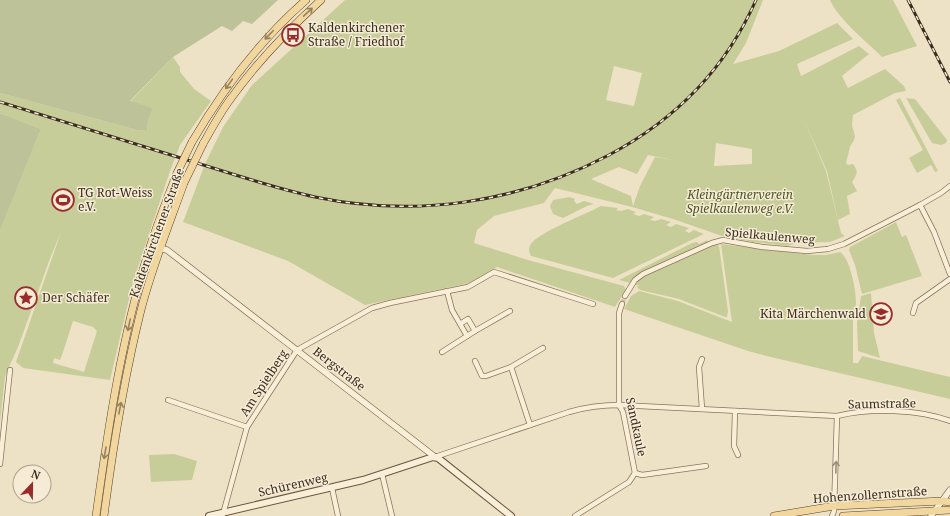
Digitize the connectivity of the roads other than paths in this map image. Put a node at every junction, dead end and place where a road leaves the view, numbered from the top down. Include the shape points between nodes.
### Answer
1 (306, 0) edge
2 (321, 0) edge
3 (950, 186) edge
4 (947, 191) edge
5 (920, 205) junction
6 (150, 246) junction
7 (161, 248) junction
8 (950, 274) edge
9 (950, 279) edge
10 (447, 291) junction
11 (625, 296) tunnel mouth
12 (593, 304) dead end
13 (622, 304) tunnel mouth
14 (510, 311) dead end
15 (913, 313) dead end
16 (460, 324) junction
17 (475, 331) junction
18 (467, 336) junction
19 (543, 348) dead end
20 (297, 350) junction
21 (442, 352) dead end
22 (702, 359) dead end
23 (476, 361) dead end
24 (511, 367) junction
25 (10, 370) dead end
26 (168, 400) dead end
27 (619, 405) junction
28 (702, 409) junction
29 (735, 411) junction
30 (837, 416) junction
31 (950, 421) edge
32 (530, 425) junction
33 (247, 427) junction
34 (738, 455) dead end
35 (435, 457) junction
36 (0, 464) edge
37 (706, 466) dead end
38 (635, 473) junction
39 (382, 474) junction
40 (332, 488) junction
41 (950, 490) edge
42 (947, 502) edge
43 (834, 506) junction
44 (853, 506) junction
45 (950, 510) edge
46 (933, 513) edge
47 (223, 514) edge
48 (857, 515) edge
49 (96, 516) edge
50 (104, 516) edge
51 (209, 516) edge
52 (338, 516) edge
53 (392, 516) edge
54 (511, 516) edge
55 (575, 516) edge
56 (774, 516) edge
57 (832, 516) edge
58 (843, 516) edge

1 -> 6 main road, Kaldenkirchener Straße, bridge via 265,39 222,93 192,142 177,173
7 -> 2 main road, Kaldenkirchener Straße, bridge via 184,183 203,144 231,98 261,60
3 - 4 street, Spielkaulenweg
4 - 5 street, Spielkaulenweg
5 - 8 street via 934,232
5 - 11 street, Spielkaulenweg via 844,244 828,249 807,251 723,240 712,243 643,274 635,280
6 - 7 street, Bergstraße
6 -> 49 main road, Kaldenkirchener Straße via 119,371
7 - 20 street, Bergstraße
50 -> 7 main road, Kaldenkirchener Straße via 126,374 142,308
9 - 15 street via 916,303
10 - 12 street via 468,287 494,272
10 - 16 street via 452,310
10 - 20 street via 372,308
13 - 27 street, Sandkaule via 619,313
14 - 17 street
16 - 17 street via 468,319
16 - 18 street
17 - 18 street
18 - 21 street
19 - 24 street
20 - 33 street, Am Spielberg
20 - 35 street, Bergstraße
22 - 28 street via 699,367
23 - 24 street via 482,376
24 - 32 street
25 - 36 street
26 - 33 street, Am Spielberg
27 - 28 street, Saumstraße
27 - 32 street, Schürenweg via 583,408
27 - 38 street, Sandkaule via 623,412
28 - 29 street, Saumstraße
29 - 30 street, Saumstraße
29 - 34 street via 734,446
30 - 31 street, Saumstraße via 852,412 908,412
43 -> 30 street, Saumstraße
32 - 35 street, Schürenweg
33 - 47 street, Am Spielberg
35 - 39 main road, Schürenweg
35 - 54 main road, Bergstraße
37 - 38 street, Sandkaule via 642,475
38 - 55 street via 629,482
39 - 40 main road, Schürenweg
39 - 53 street
40 - 47 main road, Schürenweg
40 - 52 street
41 - 42 street
42 - 44 main road, Hohenzollernstraße
42 - 46 street
43 - 44 main road, Hohenzollernstraße
43 - 56 main road, Hohenzollernstraße
43 - 57 street, Saumstraße
44 - 48 street via 857,510
45 - 46 main road, Hohenzollernstraße
46 - 48 main road, Hohenzollernstraße
47 - 51 main road, Schürenweg
48 - 58 main road, Hohenzollernstraße

